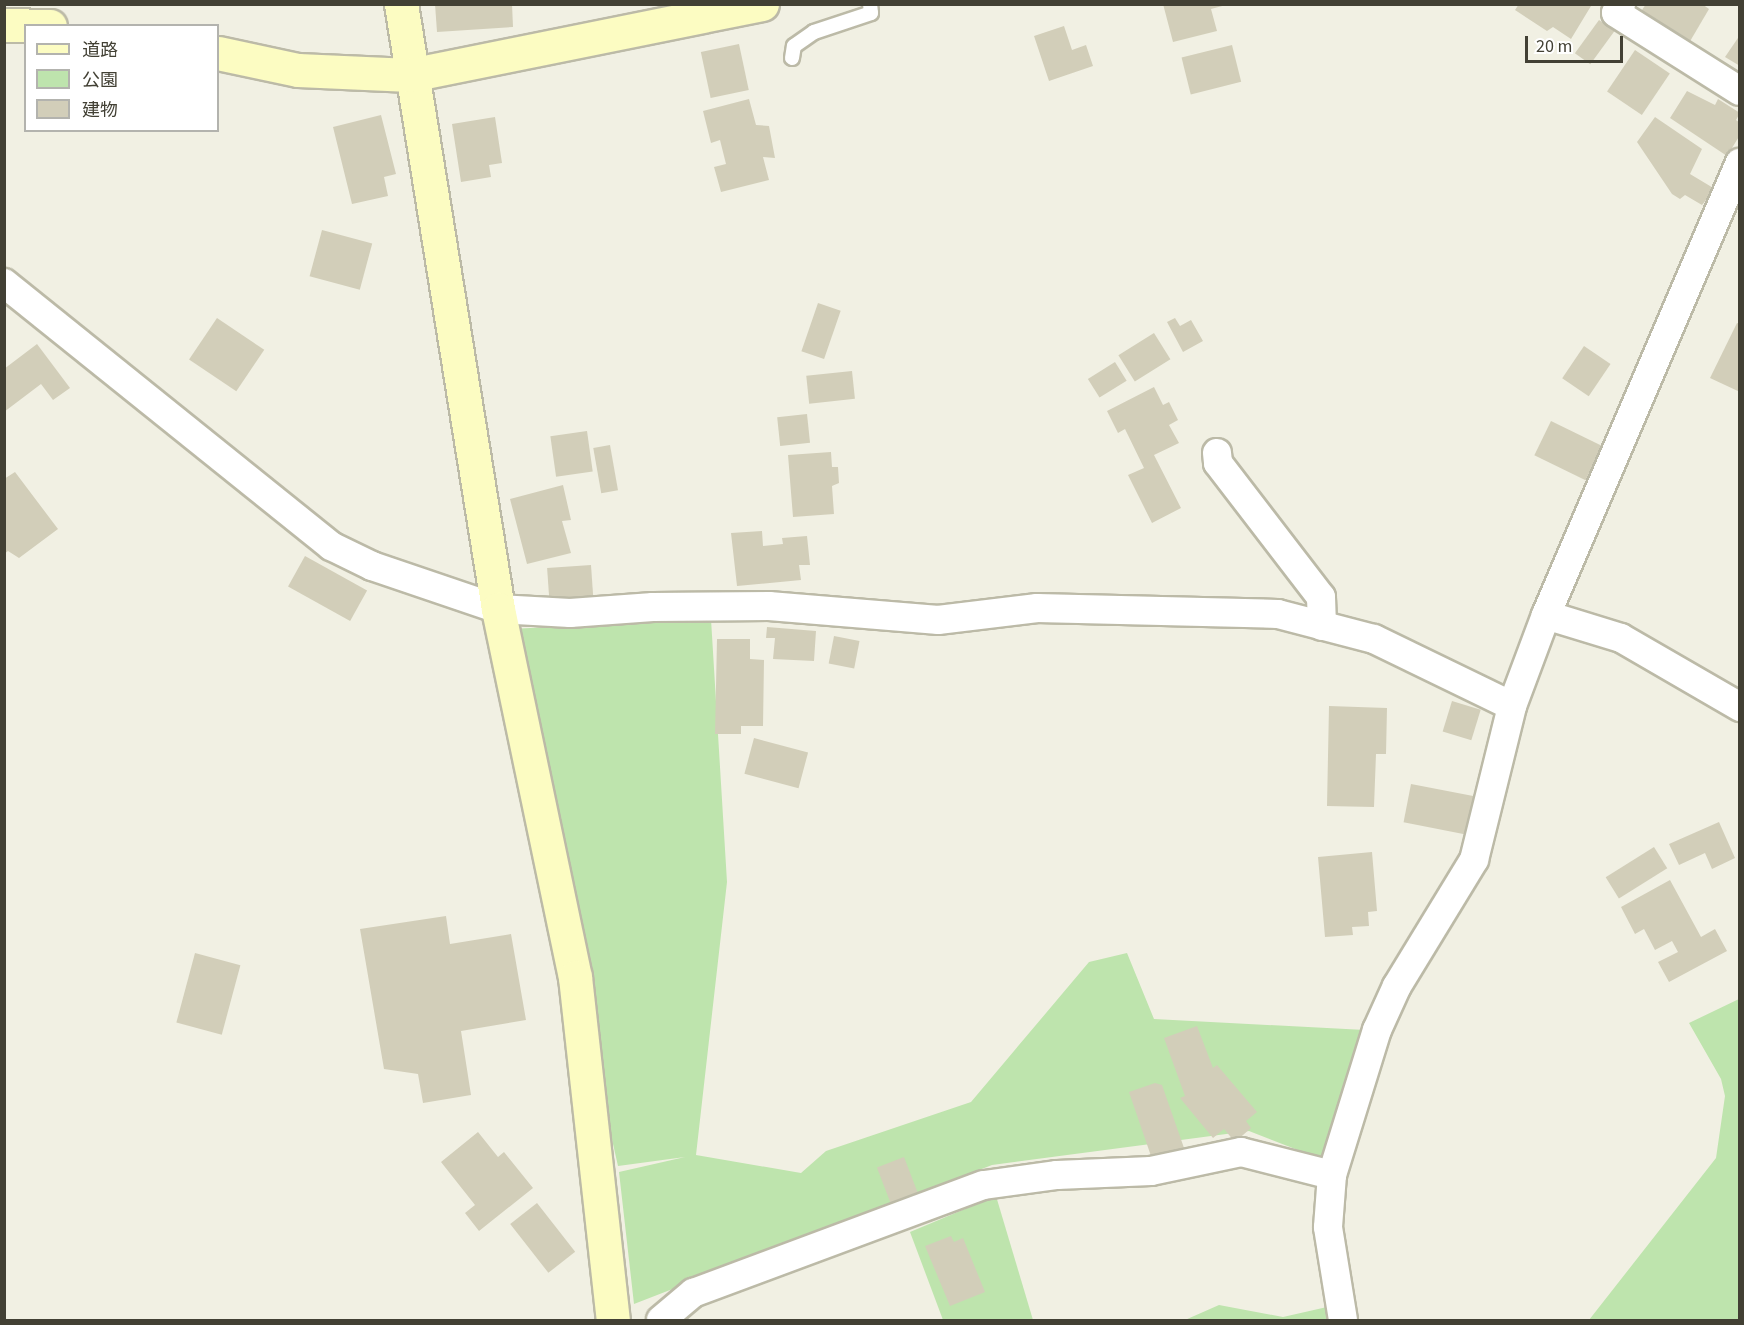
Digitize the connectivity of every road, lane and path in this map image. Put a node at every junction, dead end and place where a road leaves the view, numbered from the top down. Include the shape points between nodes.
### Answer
1 (401, 4) edge
2 (762, 4) edge
3 (870, 4) edge
4 (1621, 4) edge
5 (4, 24) edge
6 (24, 25) edge
7 (219, 53) edge
8 (792, 58) dead end
9 (410, 75) junction
10 (1740, 91) edge
11 (1740, 163) edge
12 (4, 282) edge
13 (1216, 453) dead end
14 (498, 609) junction
15 (1546, 615) junction
16 (1322, 626) junction
17 (1512, 706) junction
18 (1740, 707) edge
19 (1332, 1175) junction
20 (613, 1320) edge
21 (661, 1320) edge
22 (1343, 1320) edge

1 - 9 street
2 - 9 street
3 - 8 lane via 871,13 814,32 794,46
4 - 10 street via 1616,13
5 - 6 street
7 - 9 street via 298,70
9 - 14 street
11 - 15 street
12 - 14 street via 331,546 372,566
13 - 16 street via 1218,464 1321,597
14 - 16 street via 570,613 653,607 769,606 938,620 1037,608 1177,609 1278,614
14 - 20 street via 575,977
15 - 17 street
15 - 18 street via 1621,638
16 - 17 street via 1374,639
17 - 19 street via 1474,860 1397,986 1377,1030
19 - 21 street via 1241,1152 1151,1171 1057,1175 984,1185 693,1293
19 - 22 street via 1328,1227

